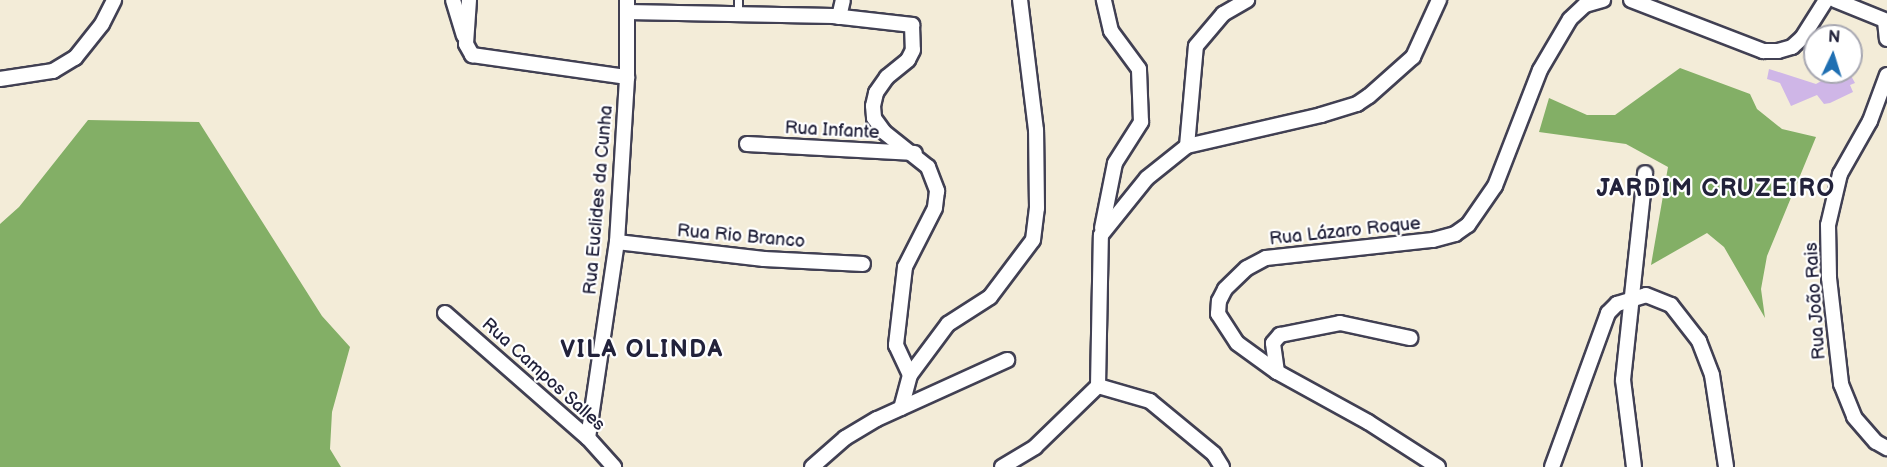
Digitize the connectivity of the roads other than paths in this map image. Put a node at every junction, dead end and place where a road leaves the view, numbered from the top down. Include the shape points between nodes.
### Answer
1 (114, 0) edge
2 (453, 0) edge
3 (470, 0) edge
4 (738, 0) edge
5 (843, 0) edge
6 (1020, 0) edge
7 (1104, 0) edge
8 (1247, 0) edge
9 (1439, 0) edge
10 (1603, 0) edge
11 (1631, 0) edge
12 (1826, 0) edge
13 (1835, 0) edge
14 (627, 6) edge
15 (738, 15) junction
16 (839, 17) junction
17 (1886, 21) edge
18 (1887, 39) edge
19 (466, 44) junction
20 (1887, 75) edge
21 (627, 77) junction
22 (0, 79) edge
23 (747, 144) dead end
24 (1186, 146) junction
25 (915, 153) junction
26 (1644, 173) dead end
27 (1101, 235) junction
28 (617, 242) junction
29 (862, 264) dead end
30 (1633, 296) junction
31 (445, 313) dead end
32 (1410, 338) dead end
33 (1007, 360) dead end
34 (1277, 372) junction
35 (910, 375) junction
36 (1098, 386) junction
37 (901, 408) junction
38 (588, 438) junction
39 (1887, 448) edge
40 (1416, 451) junction
41 (1008, 466) edge
42 (614, 467) edge
43 (812, 467) edge
44 (1222, 467) edge
45 (1420, 467) edge
46 (1438, 467) edge
47 (1552, 467) edge
48 (1634, 467) edge
49 (1726, 467) edge

1 - 22 street via 102,24 75,58 53,71
2 - 19 street
3 - 19 street
4 - 15 lane
5 - 16 street
6 - 35 street via 1036,130 1037,208 1033,240 990,297 948,324
7 - 27 street via 1111,31 1139,69 1141,122 1115,163
8 - 24 street via 1223,14 1196,46
9 - 24 street via 1413,57 1357,104
10 - 34 street, Rua Lázaro Roque via 1585,5 1570,19 1540,70 1495,186 1479,214 1461,230 1433,240 1281,254 1247,268 1225,289 1218,314 1224,327 1237,343
11 - 12 street via 1763,51 1778,51 1792,47 1802,38
13 - 17 street
14 - 15 street
14 - 21 street, Rua Euclides da Cunha
15 - 16 street
16 - 25 street via 912,25 913,50 908,60 887,77 873,106 874,118 884,132
17 - 18 street
19 - 21 street via 477,56
20 - 39 street, Rua João Rais via 1870,121 1840,174 1828,225 1829,278 1841,384 1854,417 1876,442
21 - 28 street, Rua Euclides da Cunha
23 - 25 street, Rua Infante
24 - 27 street via 1147,178
25 - 35 street via 928,167 937,191 935,208 905,267 896,345
26 - 30 street
27 - 36 street
28 - 29 street, Rua Rio Branco via 764,259
28 - 38 street, Rua Euclides da Cunha
30 - 47 street via 1617,304 1600,328
30 - 48 street via 1623,380
30 - 49 street via 1660,298 1671,305 1699,341 1712,375
31 - 38 street, Rua Campos Salles
32 - 34 street via 1340,323 1280,335 1273,343
33 - 37 street
34 - 40 street, Rua Lázaro Roque
35 - 37 street
36 - 41 street via 1035,447
36 - 44 street via 1150,401 1214,454
37 - 43 street via 845,438
38 - 42 street, Rua Campos Salles
40 - 45 street
40 - 46 street, Rua Lázaro Roque

